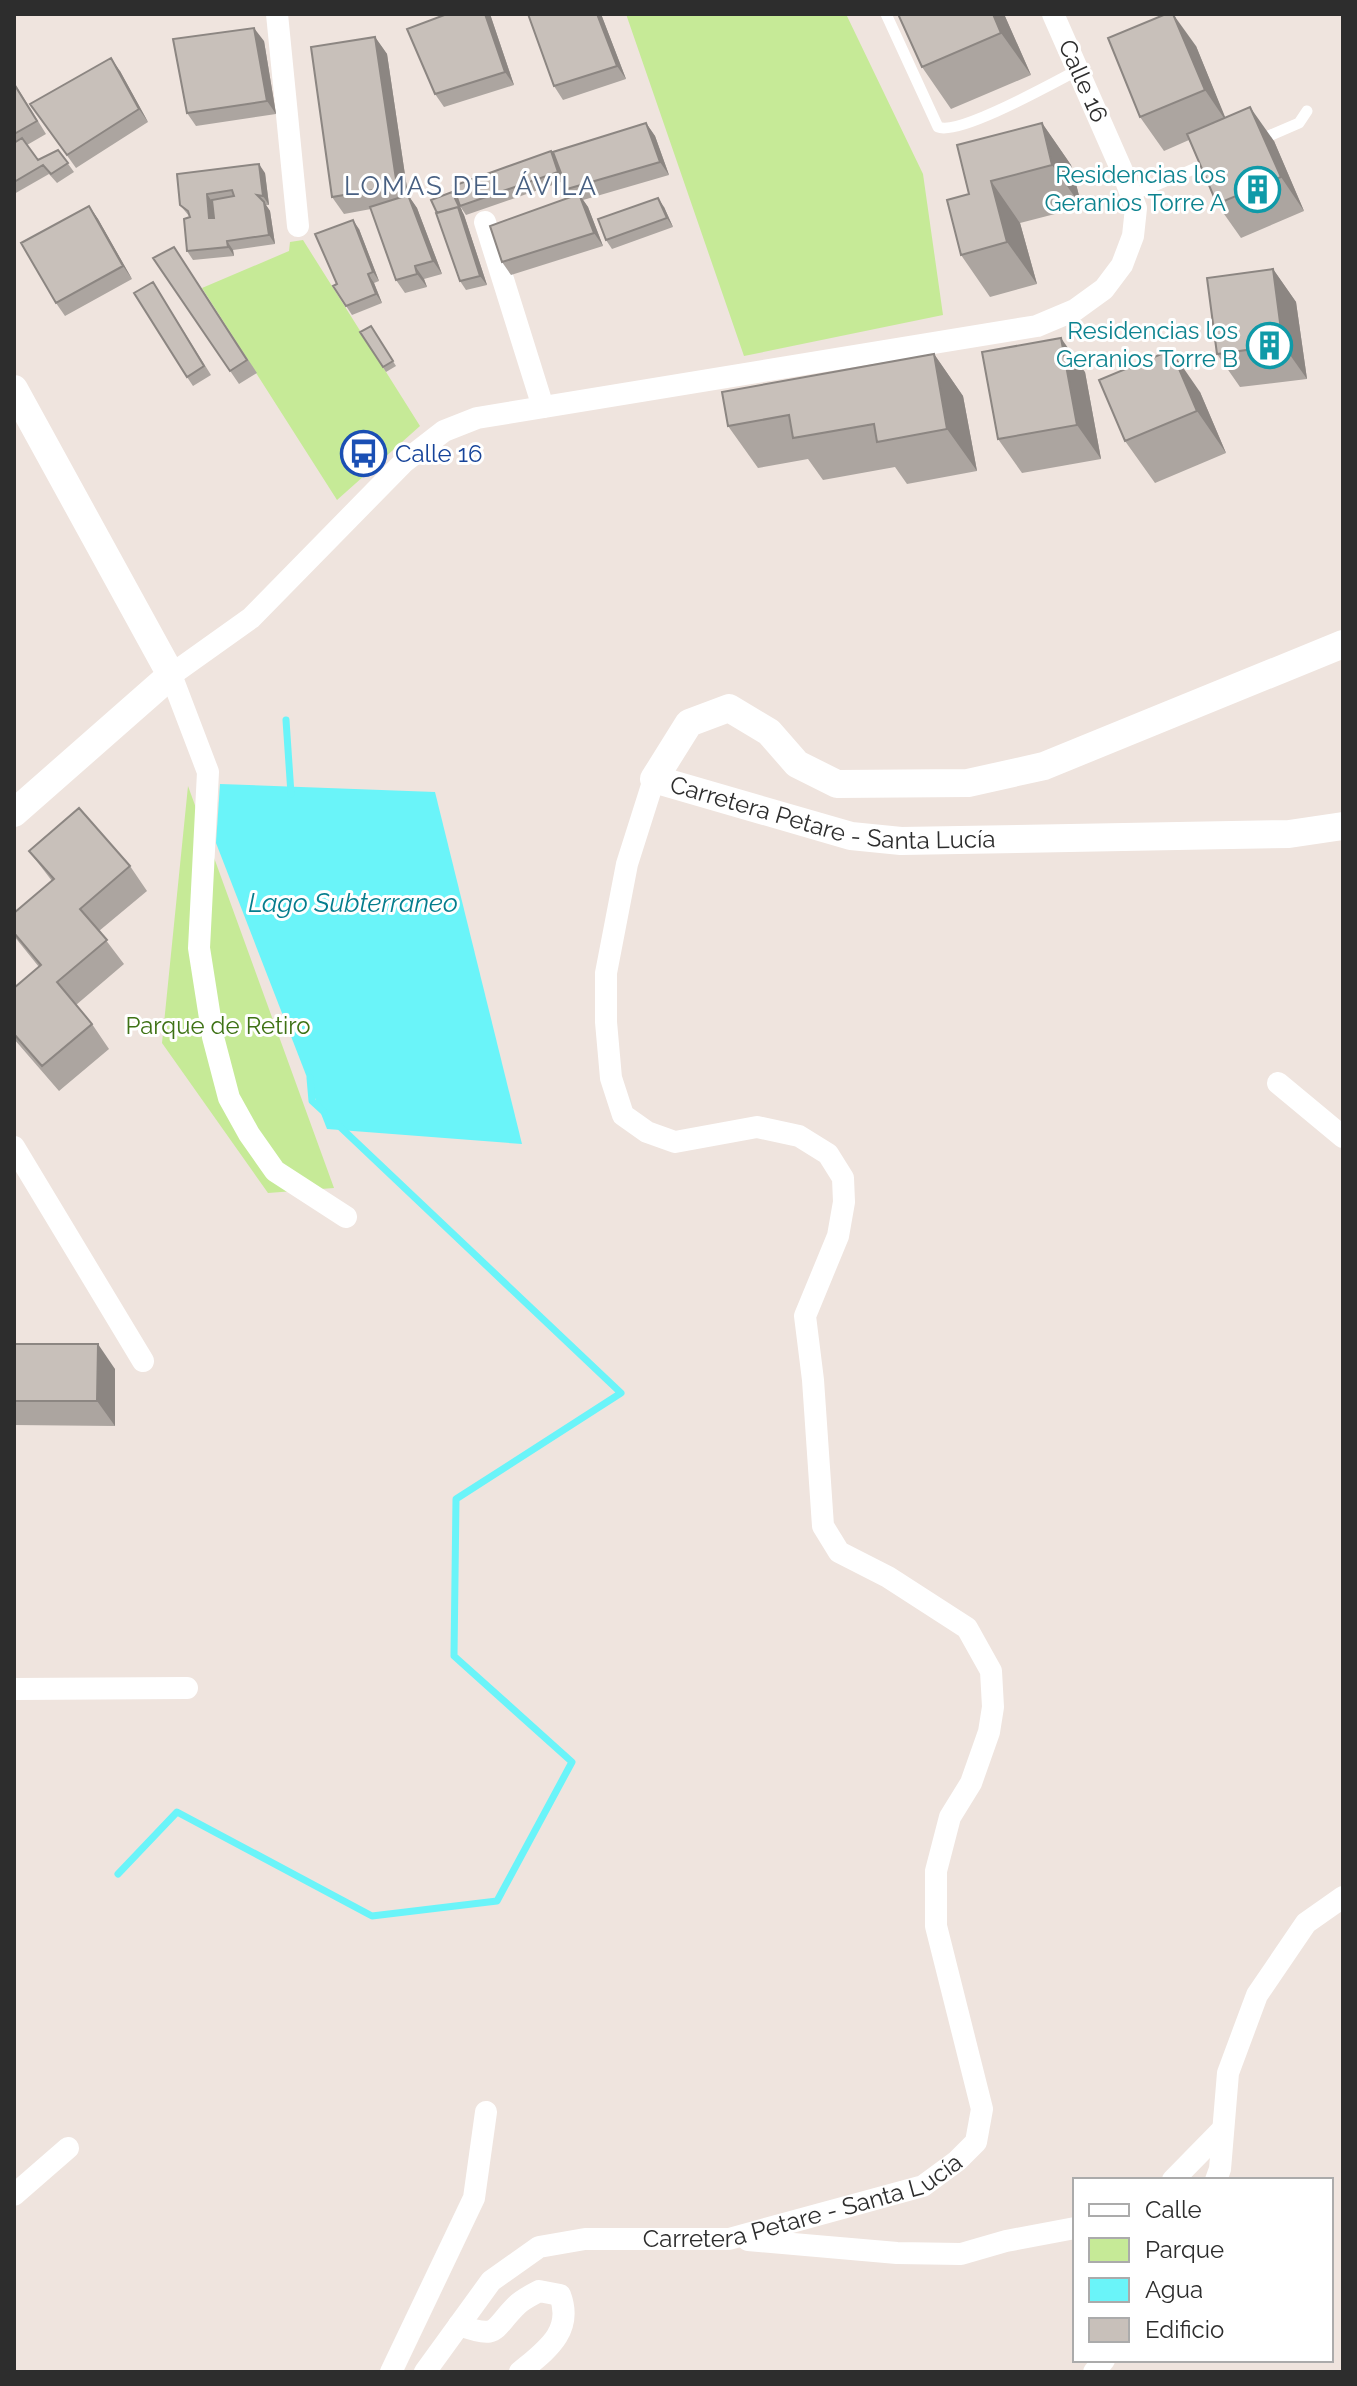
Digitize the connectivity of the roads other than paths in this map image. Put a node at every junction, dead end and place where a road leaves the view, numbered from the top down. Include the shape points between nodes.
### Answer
1 (277, 14) edge
2 (886, 14) edge
3 (1053, 14) edge
4 (1078, 70) junction
5 (1307, 111) dead end
6 (1251, 144) edge
7 (1225, 155) edge
8 (1131, 196) junction
9 (485, 222) dead end
10 (298, 226) dead end
11 (14, 389) edge
12 (543, 407) junction
13 (1343, 644) edge
14 (171, 675) junction
15 (654, 779) junction
16 (14, 813) edge
17 (1343, 826) edge
18 (1278, 1083) dead end
19 (1343, 1137) edge
20 (14, 1147) edge
21 (346, 1217) dead end
22 (143, 1361) dead end
23 (187, 1688) dead end
24 (14, 1689) edge
25 (1343, 1897) edge
26 (486, 2112) dead end
27 (1222, 2130) junction
28 (68, 2148) dead end
29 (1175, 2178) edge
30 (1217, 2178) edge
31 (14, 2195) edge
32 (1073, 2228) edge
33 (729, 2239) junction
34 (459, 2325) junction
35 (391, 2372) edge
36 (425, 2372) edge
37 (520, 2372) edge

1 - 10 street
2 - 4 lane via 938,127 946,130
3 - 4 street, Calle 16
4 - 8 street, Calle 16
5 - 6 lane via 1299,123
7 - 8 lane
8 - 12 street, Calle 16 via 1136,208 1133,236 1122,265 1104,289 1075,310 1037,326
9 - 12 street
11 - 14 street
12 - 14 street, Calle 16 via 477,418 444,431 382,483 251,618
13 - 15 street via 1044,766 968,783 837,784 797,764 769,732 729,708 689,723
14 - 16 street
14 - 21 street via 208,772 199,948 229,1098 275,1171
15 - 17 street, Carretera Petare - Santa Lucía via 851,836 901,841 1289,834
15 - 33 street, Carretera Petare - Santa Lucía via 627,864 606,973 611,1078 623,1115 647,1132 675,1142 757,1127 799,1136 828,1154 843,1178 838,1236 805,1316 823,1526 839,1552 967,1628 991,1671 993,1707 971,1783 950,1817 936,1871 936,1926 982,2109 976,2142 923,2186
18 - 19 street
20 - 22 street
23 - 24 street
25 - 27 street via 1306,1923 1257,1995 1228,2073
26 - 35 street via 474,2198
27 - 29 street
27 - 30 street
28 - 31 street
32 - 33 street via 961,2254
33 - 34 street, Carretera Petare - Santa Lucía via 585,2239 539,2247 491,2281
34 - 36 street, Carretera Petare - Santa Lucía
34 - 37 street via 481,2333 499,2329 518,2303 539,2291 560,2295 565,2307 562,2328

